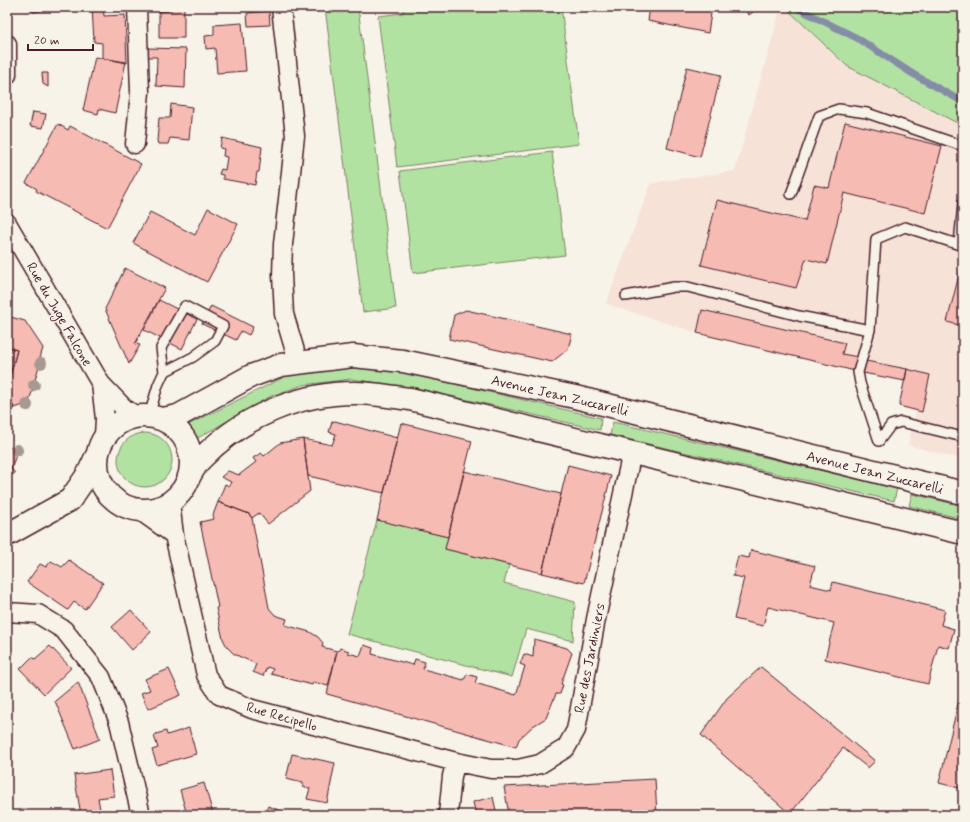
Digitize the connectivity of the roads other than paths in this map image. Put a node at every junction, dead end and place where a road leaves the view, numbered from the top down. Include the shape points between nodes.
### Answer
1 (137, 7) edge
2 (281, 7) edge
3 (7, 44) edge
4 (7, 76) edge
5 (135, 144) dead end
6 (963, 146) edge
7 (792, 194) dead end
8 (963, 203) edge
9 (7, 223) edge
10 (962, 244) edge
11 (626, 296) dead end
12 (870, 330) junction
13 (295, 362) junction
14 (164, 372) junction
15 (101, 384) junction
16 (149, 417) junction
17 (104, 436) junction
18 (963, 437) edge
19 (632, 452) junction
20 (96, 457) junction
21 (189, 477) junction
22 (963, 493) edge
23 (70, 500) junction
24 (170, 502) junction
25 (130, 507) junction
26 (963, 533) edge
27 (7, 535) edge
28 (174, 535) junction
29 (7, 612) edge
30 (456, 762) junction
31 (140, 815) edge
32 (448, 815) edge

1 - 5 street via 140,92
2 - 13 street via 294,136 282,275 284,314
3 - 4 street
6 - 7 lane via 867,113 839,109 819,116
8 - 10 lane
9 - 15 street, Rue du Juge Falcone
10 - 12 lane via 905,227 876,239
11 - 12 lane via 674,287 688,287 799,316
12 - 18 lane via 858,372 879,441 891,425 901,422
13 - 16 main road, Avenue Jean Zuccarelli via 251,376 178,416
13 - 22 main road, Avenue Jean Zuccarelli via 353,356 403,361 575,397
14 - 14 lane via 216,341 223,326 185,306 160,348
14 - 16 lane
15 - 16 street, Rue du Juge Falcone via 124,408
15 - 17 street, Rue du Juge Falcone
16 - 17 main road via 124,420
16 - 21 main road via 174,426 183,437 189,449
17 - 20 main road
19 - 21 main road via 410,399 355,393 325,395 292,402 262,415 237,428 202,457
19 - 26 main road
19 - 30 street, Rue des Jardiniers via 596,619 576,730 566,748 540,764 518,769 491,769
20 - 23 main road
20 - 25 main road via 97,472 102,485 110,496
21 - 24 main road via 181,492
23 - 25 main road via 102,500
23 - 27 main road
24 - 25 main road via 155,509
24 - 28 street, Rue Recipello
25 - 28 street
28 - 30 street, Rue Recipello via 206,675 219,695 252,709
29 - 31 street via 38,614 64,630 101,677 120,722
30 - 32 street

